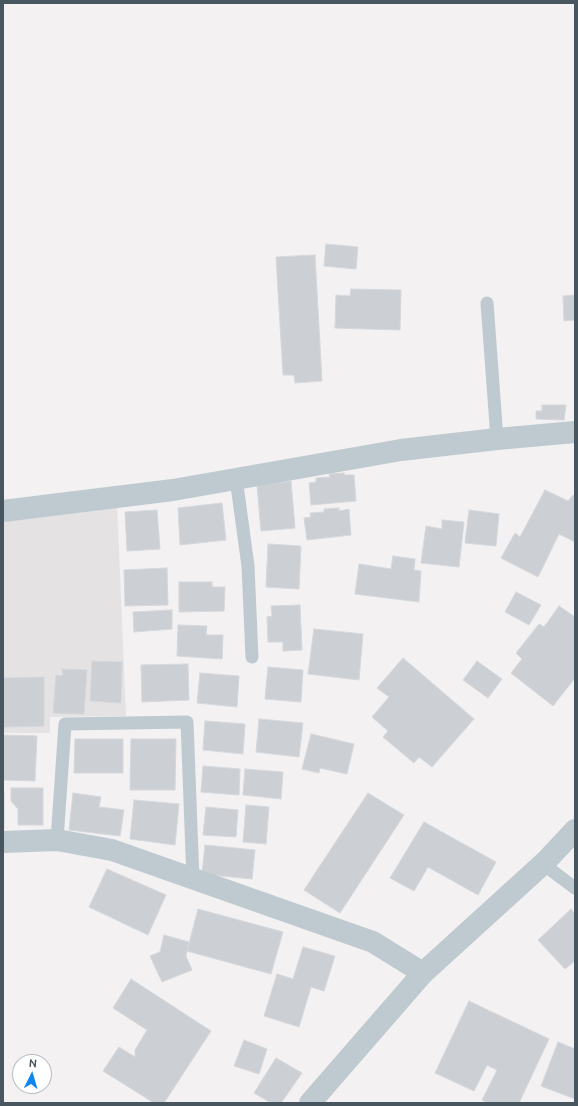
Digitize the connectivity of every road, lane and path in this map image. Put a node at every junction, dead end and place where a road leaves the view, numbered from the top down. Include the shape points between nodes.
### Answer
1 (487, 303) dead end
2 (575, 432) edge
3 (496, 438) junction
4 (236, 478) junction
5 (3, 511) edge
6 (252, 657) dead end
7 (575, 830) edge
8 (57, 840) junction
9 (3, 842) edge
10 (543, 864) junction
11 (193, 880) junction
12 (575, 888) edge
13 (423, 973) junction
14 (310, 1103) edge

1 - 3 lane
2 - 3 street
3 - 4 street via 401,450
4 - 5 street via 173,490
4 - 6 lane via 248,566
7 - 10 street
8 - 9 street
8 - 11 street via 112,850
8 - 11 lane via 65,724 188,722
10 - 12 lane
10 - 13 street
11 - 13 street via 373,942
13 - 14 street

